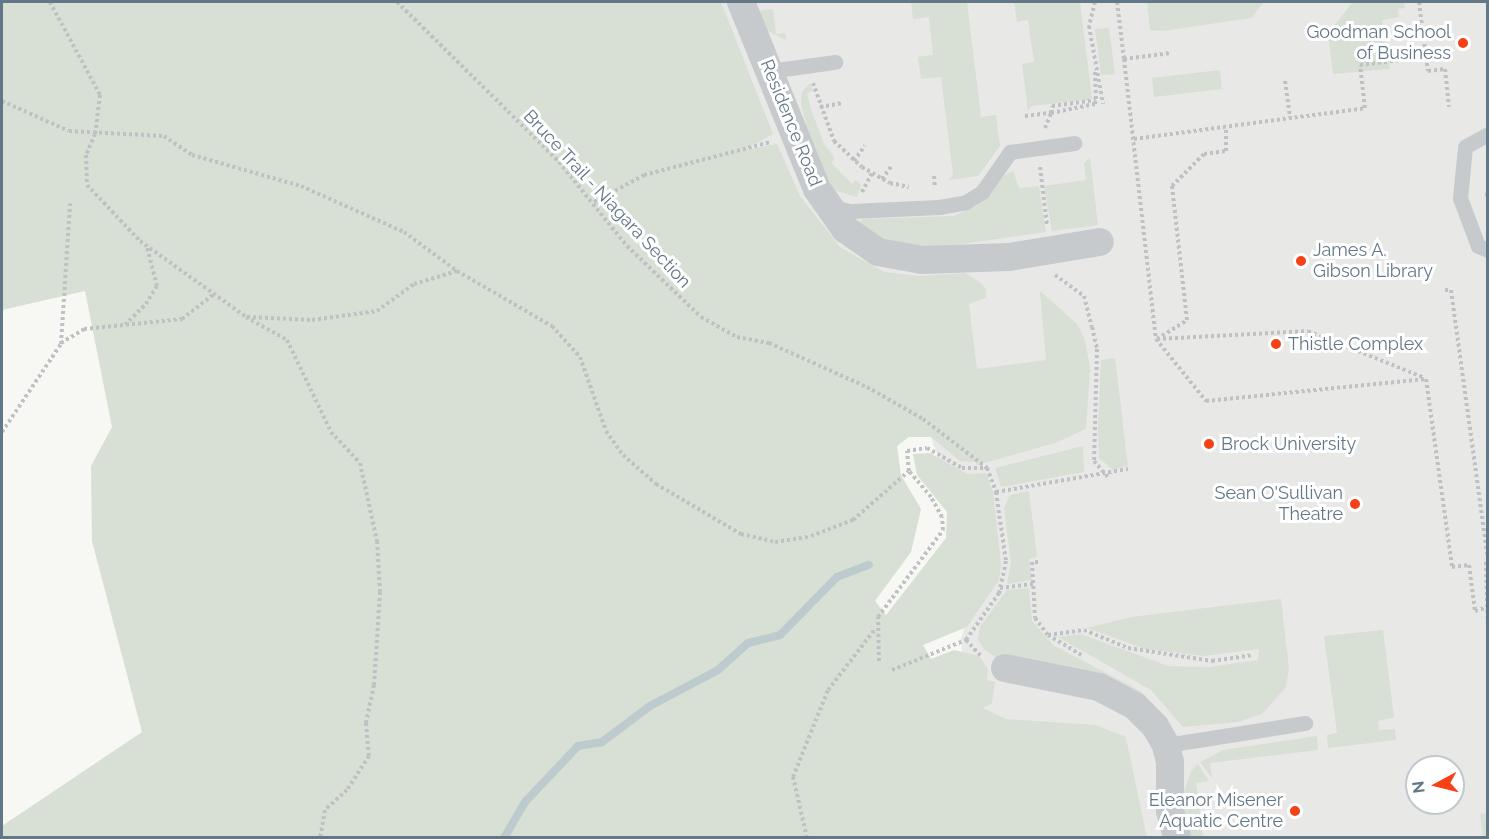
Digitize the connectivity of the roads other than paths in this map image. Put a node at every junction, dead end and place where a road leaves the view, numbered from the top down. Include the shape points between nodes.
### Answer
1 (741, 2) edge
2 (835, 62) dead end
3 (770, 71) junction
4 (1488, 134) edge
5 (1074, 143) dead end
6 (830, 207) junction
7 (1100, 242) dead end
8 (1488, 250) edge
9 (1005, 668) road end
10 (1305, 723) dead end
11 (1166, 746) junction
12 (1177, 837) edge

1 - 3 street, Residence Road
2 - 3 lane
3 - 6 street, Residence Road via 817,189
4 - 8 lane via 1465,147 1460,198 1478,246
5 - 6 lane via 1010,152 982,192 966,202 851,211
6 - 7 street, Residence Road via 845,230 878,252 922,260 1041,243
9 - 11 street via 1099,687 1135,706 1155,726
10 - 11 lane
11 - 12 street via 1170,762 1170,811

